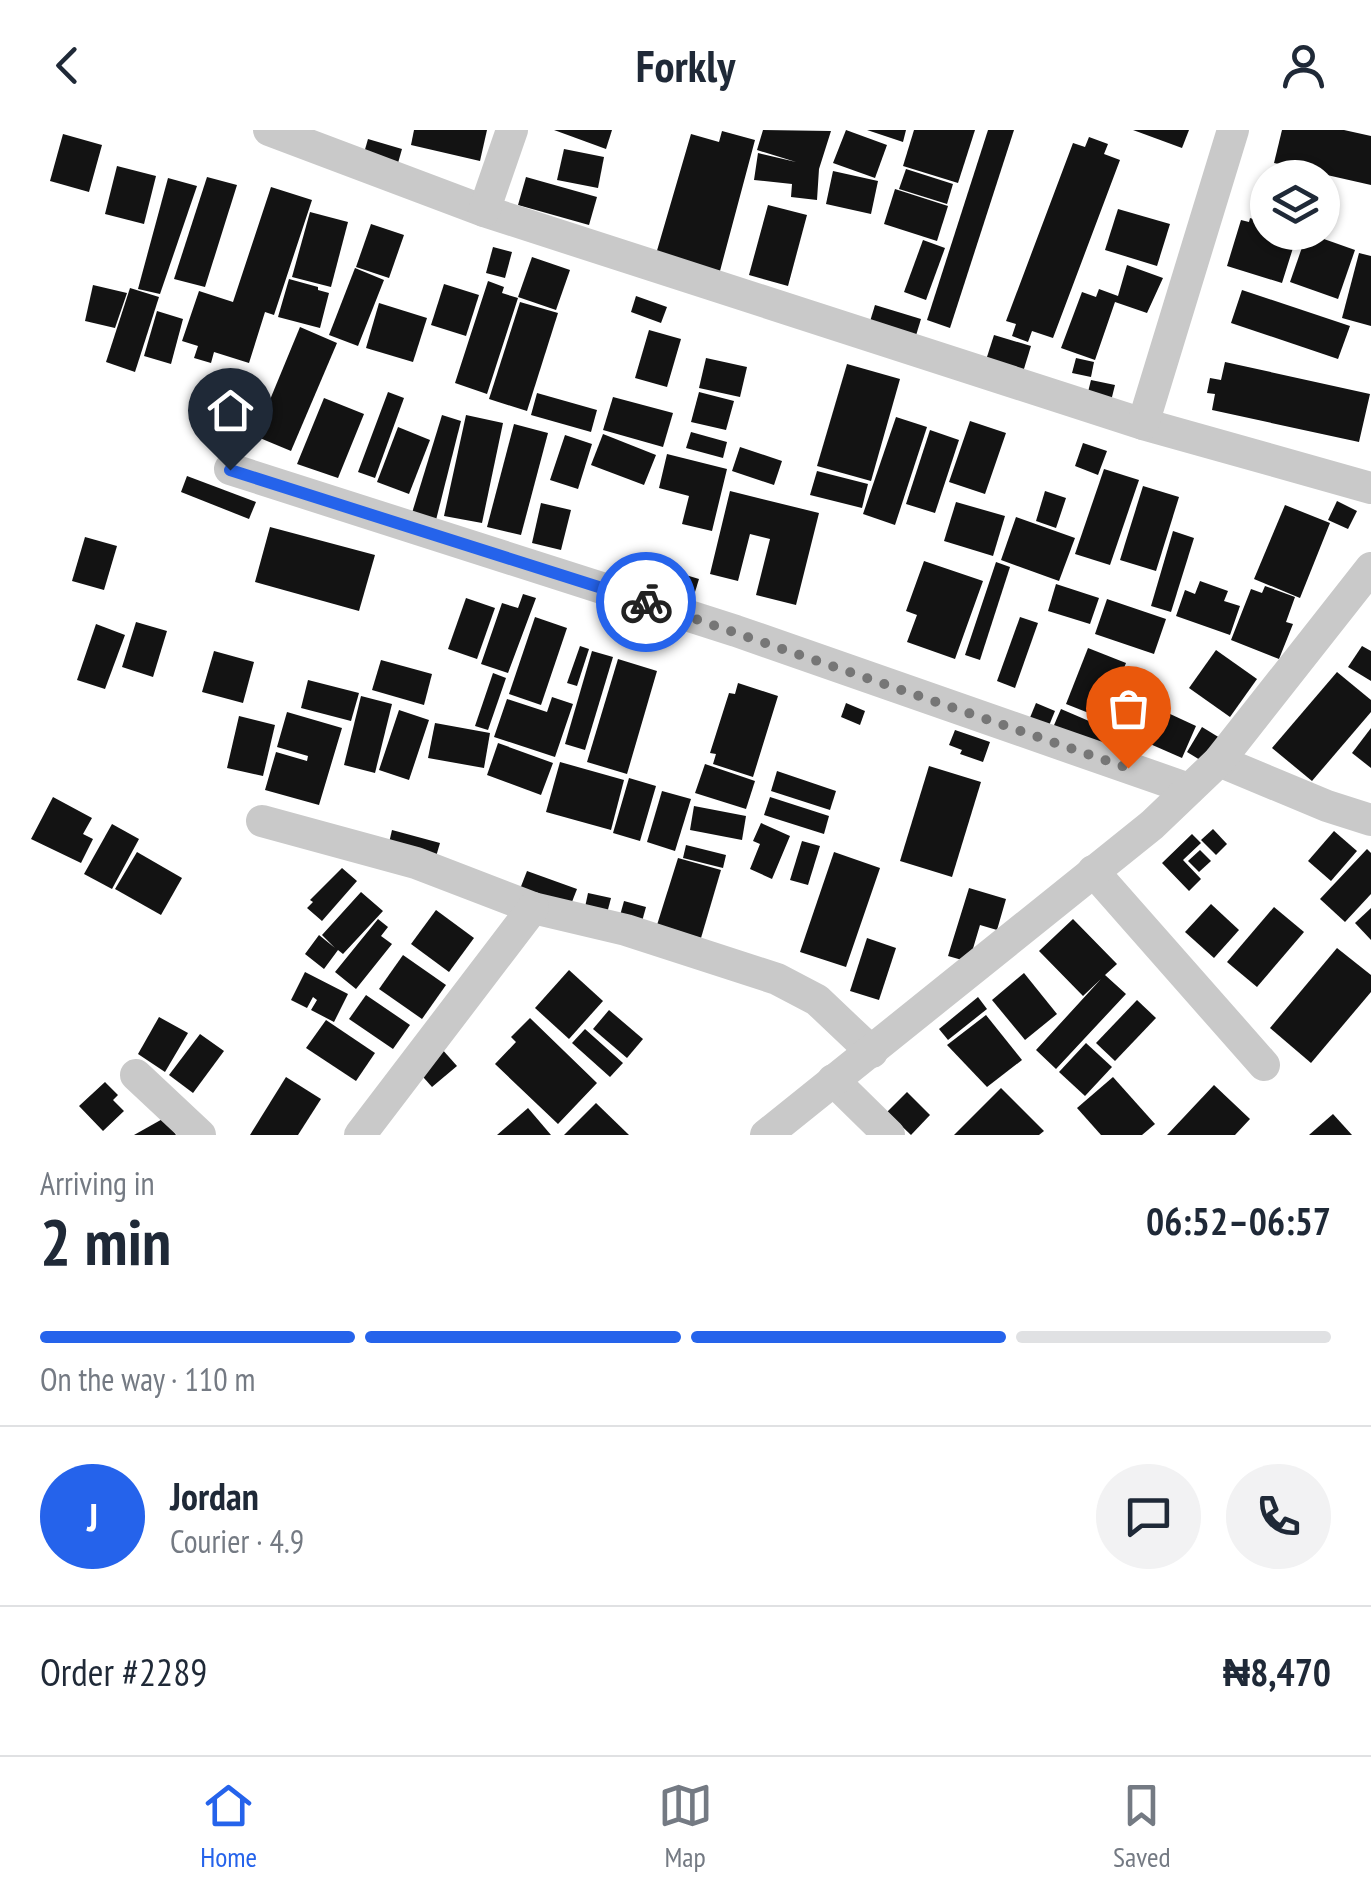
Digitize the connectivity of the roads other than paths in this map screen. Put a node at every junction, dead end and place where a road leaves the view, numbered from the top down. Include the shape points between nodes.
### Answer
1 (269, 130) edge
2 (512, 130) edge
3 (1233, 130) edge
4 (484, 211) junction
5 (1143, 424) junction
6 (230, 470) dead end
7 (1371, 488) edge
8 (1371, 568) edge
9 (1220, 761) junction
10 (1189, 789) junction
11 (1371, 820) edge
12 (262, 821) dead end
13 (1093, 871) junction
14 (532, 908) junction
15 (872, 1052) junction
16 (1264, 1065) dead end
17 (136, 1075) dead end
18 (833, 1080) junction
19 (200, 1135) edge
20 (360, 1135) edge
21 (766, 1135) edge
22 (889, 1135) edge

1 - 4 street
2 - 4 street
3 - 5 street
4 - 5 street
5 - 7 street
6 - 10 street via 736,631
8 - 9 street
9 - 10 street
9 - 11 street
10 - 13 street
12 - 14 street via 416,864
13 - 15 street
13 - 16 street
14 - 15 street via 626,930 777,979 816,1000
14 - 20 street
15 - 18 street
17 - 19 street
18 - 21 street
18 - 22 street

